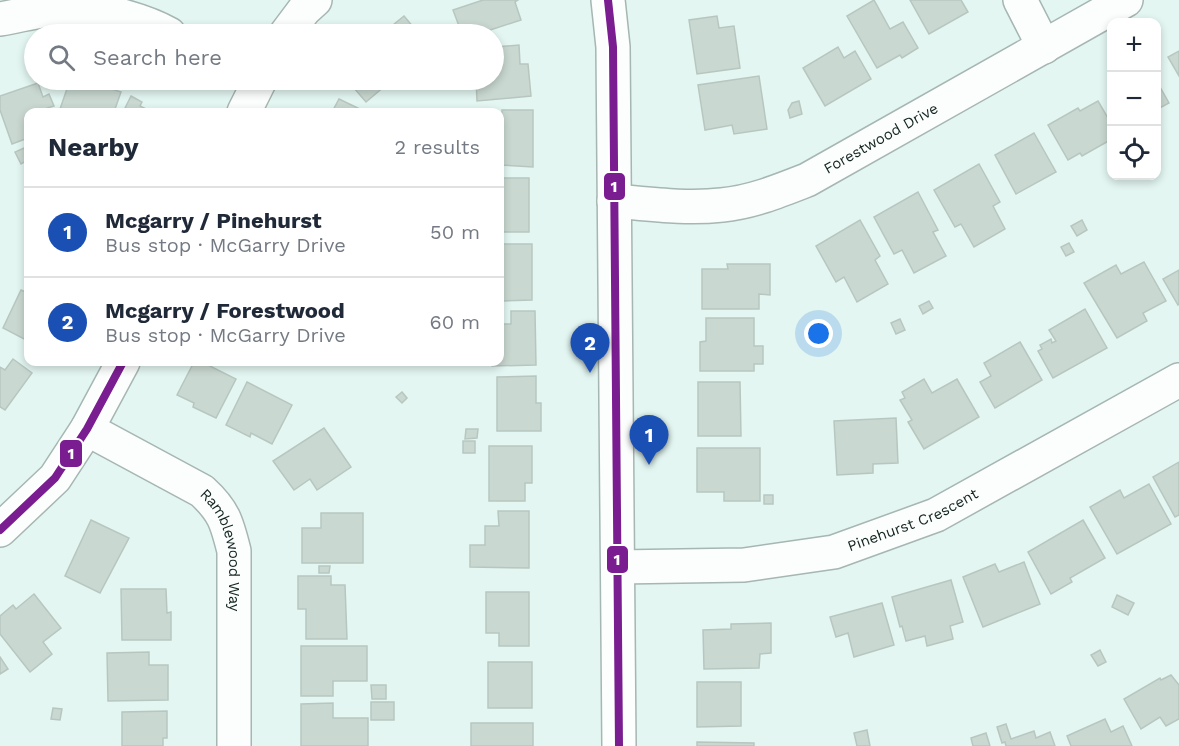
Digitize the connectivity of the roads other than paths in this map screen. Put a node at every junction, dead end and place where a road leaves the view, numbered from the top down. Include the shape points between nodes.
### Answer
1 (315, 0) edge
2 (608, 0) edge
3 (1020, 0) edge
4 (1126, 0) edge
5 (0, 20) edge
6 (144, 24) edge
7 (294, 24) edge
8 (1044, 47) junction
9 (614, 201) junction
10 (121, 366) edge
11 (1179, 380) edge
12 (87, 429) junction
13 (0, 530) edge
14 (618, 567) junction
15 (234, 746) edge
16 (619, 746) edge

1 - 7 street
2 - 9 street via 614,47
3 - 8 street
4 - 8 street, Forestwood Drive
5 - 6 street via 75,8 124,16
8 - 9 street, Forestwood Drive via 807,180 766,196 694,207
9 - 14 street
10 - 12 street
11 - 14 street, Pinehurst Crescent via 936,515 834,552 744,565
12 - 13 street via 55,478
12 - 15 street, Ramblewood Way via 202,491 217,504 227,524 234,551
14 - 16 street

